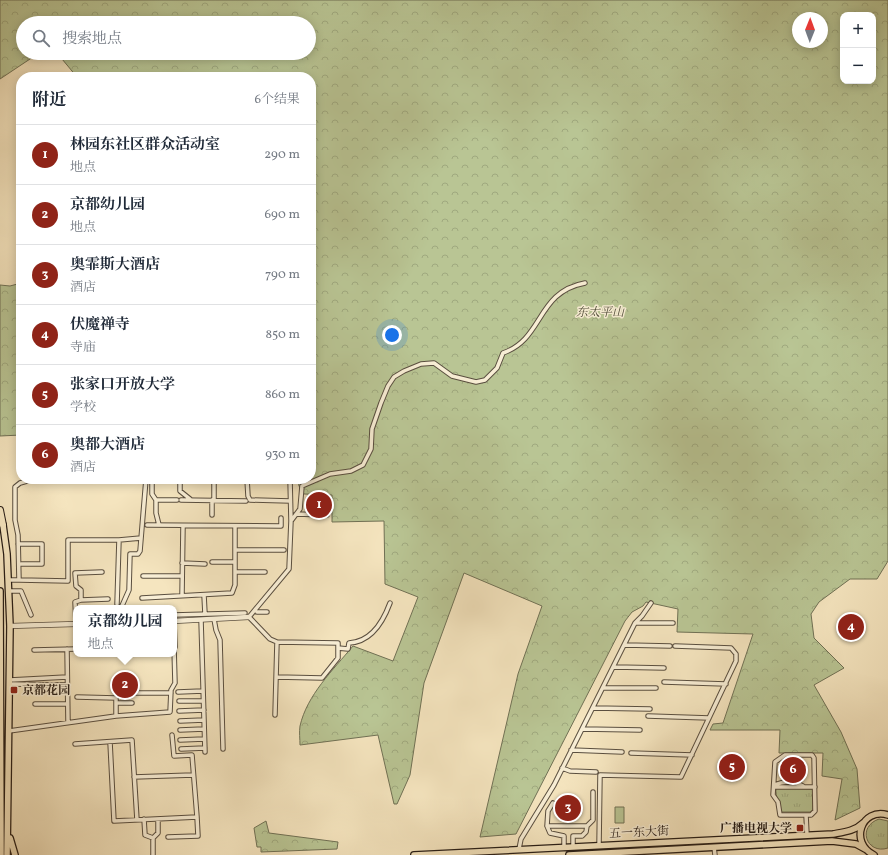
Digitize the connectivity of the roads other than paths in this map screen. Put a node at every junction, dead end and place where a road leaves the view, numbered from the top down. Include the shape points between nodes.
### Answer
1 (585, 283) dead end
2 (316, 480) edge
3 (18, 484) edge
4 (146, 484) edge
5 (152, 484) edge
6 (180, 484) edge
7 (214, 484) edge
8 (247, 484) edge
9 (290, 484) edge
10 (307, 484) edge
11 (156, 500) junction
12 (192, 500) junction
13 (213, 500) junction
14 (246, 500) dead end
15 (290, 501) junction
16 (0, 510) edge
17 (296, 514) junction
18 (212, 515) dead end
19 (327, 515) dead end
20 (281, 518) dead end
21 (291, 521) junction
22 (2, 525) edge
23 (147, 525) dead end
24 (159, 525) junction
25 (183, 526) junction
26 (235, 526) junction
27 (141, 538) junction
28 (119, 540) junction
29 (18, 544) junction
30 (235, 550) junction
31 (284, 550) dead end
32 (212, 562) dead end
33 (235, 562) junction
34 (182, 563) junction
35 (21, 564) dead end
36 (205, 564) dead end
37 (102, 572) dead end
38 (235, 572) junction
39 (265, 572) dead end
40 (143, 576) dead end
41 (182, 576) junction
42 (9, 580) junction
43 (19, 580) junction
44 (0, 591) edge
45 (9, 591) junction
46 (182, 595) junction
47 (204, 595) junction
48 (142, 598) dead end
49 (108, 599) dead end
50 (81, 600) junction
51 (390, 603) dead end
52 (651, 603) dead end
53 (117, 604) dead end
54 (75, 605) edge
55 (122, 605) edge
56 (259, 605) junction
57 (257, 612) dead end
58 (205, 614) junction
59 (177, 615) edge
60 (247, 615) junction
61 (31, 616) dead end
62 (214, 619) junction
63 (201, 620) junction
64 (177, 621) edge
65 (635, 623) junction
66 (673, 623) dead end
67 (73, 624) edge
68 (10, 626) junction
69 (277, 642) junction
70 (626, 645) junction
71 (670, 646) dead end
72 (675, 646) dead end
73 (338, 648) junction
74 (67, 649) junction
75 (73, 649) edge
76 (34, 650) dead end
77 (174, 657) edge
78 (614, 667) junction
79 (664, 668) dead end
80 (276, 677) junction
81 (67, 678) junction
82 (1, 682) edge
83 (10, 682) junction
84 (664, 682) dead end
85 (726, 684) junction
86 (67, 685) junction
87 (603, 688) junction
88 (656, 688) dead end
89 (203, 691) junction
90 (178, 692) dead end
91 (135, 693) dead end
92 (171, 693) junction
93 (77, 697) dead end
94 (203, 700) junction
95 (179, 701) dead end
96 (35, 704) dead end
97 (67, 704) junction
98 (116, 704) junction
99 (132, 704) dead end
100 (593, 708) junction
101 (650, 709) dead end
102 (204, 710) junction
103 (179, 711) dead end
104 (275, 715) dead end
105 (116, 716) junction
106 (648, 716) dead end
107 (709, 718) junction
108 (204, 720) junction
109 (180, 721) dead end
110 (68, 722) junction
111 (1, 728) edge
112 (204, 729) junction
113 (582, 729) junction
114 (9, 730) junction
115 (180, 730) dead end
116 (640, 730) dead end
117 (172, 735) dead end
118 (204, 739) junction
119 (180, 740) dead end
120 (110, 742) junction
121 (75, 744) dead end
122 (181, 749) dead end
123 (223, 749) dead end
124 (1, 750) edge
125 (571, 750) junction
126 (622, 752) dead end
127 (630, 753) dead end
128 (692, 755) junction
129 (562, 768) junction
130 (596, 772) dead end
131 (193, 775) junction
132 (134, 777) junction
133 (774, 786) junction
134 (815, 787) junction
135 (593, 792) dead end
136 (553, 803) dead end
137 (888, 814) edge
138 (806, 815) junction
139 (197, 817) junction
140 (144, 819) junction
141 (158, 819) junction
142 (137, 820) junction
143 (863, 823) junction
144 (547, 826) junction
145 (587, 826) junction
146 (8, 830) junction
147 (822, 834) junction
148 (807, 835) junction
149 (168, 837) dead end
150 (152, 838) junction
151 (822, 842) junction
152 (632, 844) junction
153 (599, 845) junction
154 (564, 847) junction
155 (573, 847) junction
156 (714, 847) junction
157 (519, 852) edge
158 (632, 852) junction
159 (666, 852) edge
160 (871, 854) edge
161 (1, 855) edge
162 (7, 855) edge
163 (15, 855) edge
164 (153, 855) edge
165 (414, 855) edge
166 (569, 855) edge
167 (715, 855) edge

1 - 2 street via 574,285 552,298 532,327 531,334 513,350 503,353 497,368 485,380 463,380 452,376 434,363 404,371 394,377 385,393 372,429 371,449 367,460 358,468
3 - 29 street via 15,487 15,520
4 - 27 street
5 - 11 street via 152,494
6 - 12 street via 182,494
7 - 13 street
8 - 15 street via 250,500
9 - 15 street
10 - 17 street via 302,486 300,509
11 - 12 street
11 - 24 street
12 - 13 street
13 - 14 street
13 - 18 street
15 - 21 street
16 - 22 highway
17 - 19 street
17 - 21 street
20 - 26 street via 281,526
21 - 56 street via 289,569
22 - 42 main road
23 - 24 street
24 - 25 street
25 - 26 street
25 - 34 street
26 - 30 street
27 - 28 street
27 - 55 street via 140,554 130,554 129,590
28 - 43 street via 68,540 68,581
28 - 53 street
29 - 35 street via 42,544 42,564
29 - 43 street
30 - 31 street
30 - 33 street
32 - 33 street
33 - 38 street
34 - 36 street
34 - 41 street
37 - 50 street via 75,574
38 - 39 street
38 - 47 street via 232,593
40 - 41 street
41 - 46 street
42 - 43 street
42 - 45 main road
44 - 82 main road
45 - 61 street via 21,591
45 - 68 main road
46 - 47 street
46 - 48 street
47 - 58 street
49 - 50 street
50 - 54 street via 75,602
51 - 73 street via 376,629 360,642 349,643 348,649
52 - 65 street
56 - 57 street via 265,612
56 - 60 street
58 - 59 street
58 - 60 street
60 - 62 street
60 - 69 street via 270,639
62 - 63 street
62 - 123 street via 220,640
63 - 64 street
63 - 89 street
65 - 66 street
65 - 70 street
67 - 68 street
68 - 83 main road
69 - 73 street via 338,643
69 - 80 street
70 - 71 street
70 - 78 street
72 - 85 street via 728,647 735,651 736,661
73 - 80 street via 338,658 322,678
74 - 75 street
74 - 76 street
74 - 81 street
77 - 92 street via 175,683
78 - 79 street
78 - 87 street
80 - 104 street
81 - 83 street
81 - 86 street
82 - 111 main road
83 - 86 street
83 - 114 main road
84 - 85 street
85 - 107 street
86 - 97 street
87 - 88 street
87 - 100 street
89 - 90 street
89 - 94 street
91 - 92 street
92 - 105 street via 170,712
93 - 98 street via 116,698
94 - 95 street
94 - 102 street
96 - 97 street
97 - 110 street
98 - 99 street
98 - 105 street
100 - 101 street
100 - 113 street
102 - 103 street
102 - 108 street
105 - 110 street
106 - 107 street
107 - 128 street
108 - 109 street
108 - 112 street
110 - 114 street
111 - 124 main road
112 - 115 street
112 - 118 street
113 - 116 street
113 - 125 street
114 - 146 main road
117 - 131 street via 174,756 192,755
118 - 119 street
118 - 122 street via 205,750
120 - 121 street
120 - 132 street via 132,740
120 - 142 street via 114,821
124 - 161 main road
125 - 126 street
125 - 129 street
127 - 128 street
128 - 153 street via 682,777 600,775
129 - 130 street via 570,771
129 - 157 street via 521,839
131 - 132 street
131 - 139 street
132 - 142 street
133 - 134 street via 782,782 796,782
133 - 134 street via 775,762 785,755 812,755
133 - 138 street via 780,815
134 - 138 street via 815,811 811,815
135 - 145 street via 593,820
136 - 144 street via 548,812
137 - 143 main road, 五一东大街 via 872,815
138 - 148 street
139 - 141 street
139 - 149 street via 198,836
140 - 141 street
140 - 142 street
140 - 150 street via 145,835
141 - 150 street via 158,833
143 - 147 main road, 五一东大街 via 858,828 846,832
143 - 160 main road via 861,842
144 - 145 street
144 - 154 street via 550,832 564,836
145 - 155 street via 584,835 573,836
146 - 162 main road
146 - 163 main road
147 - 148 main road, 五一东大街
147 - 151 main road
148 - 152 main road, 五一东大街
150 - 164 street
151 - 156 main road, 五一东大街
151 - 160 main road, 五一东大街 via 849,842
152 - 153 main road, 五一东大街
152 - 158 main road
153 - 155 main road, 五一东大街
154 - 155 main road, 五一东大街
154 - 157 main road, 五一东大街
156 - 159 main road, 五一东大街
156 - 167 street
157 - 165 main road, 五一东大街
158 - 159 main road, 五一东大街
158 - 166 main road, 五一东大街

